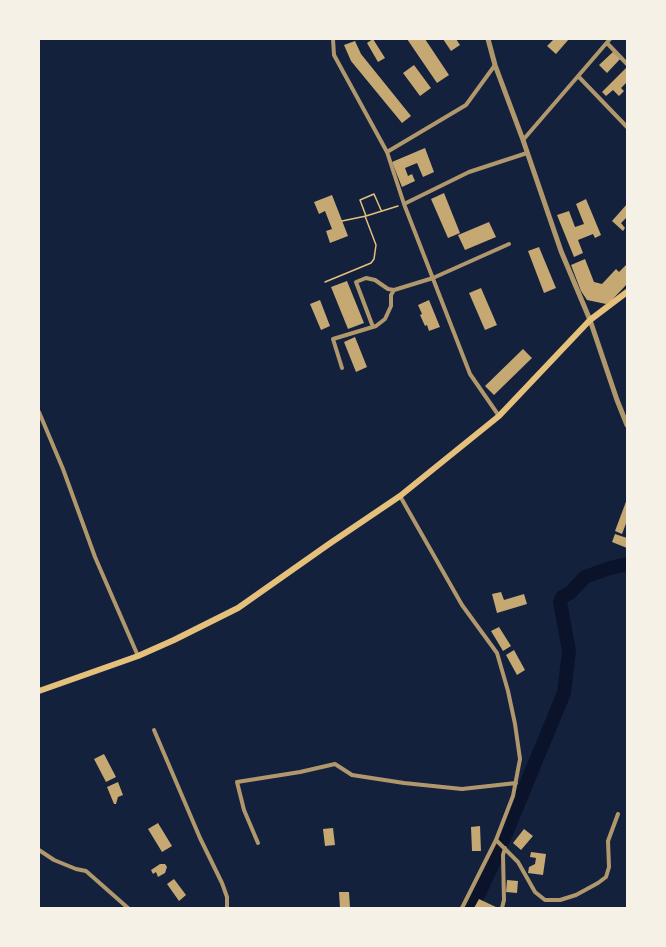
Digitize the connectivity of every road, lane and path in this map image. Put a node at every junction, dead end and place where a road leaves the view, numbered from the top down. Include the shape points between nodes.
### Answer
1 (333, 39) edge
2 (488, 39) edge
3 (608, 41) edge
4 (627, 64) edge
5 (495, 65) junction
6 (578, 76) junction
7 (627, 127) edge
8 (523, 140) junction
9 (387, 152) junction
10 (527, 153) junction
11 (404, 204) junction
12 (381, 211) junction
13 (366, 216) junction
14 (342, 221) dead end
15 (508, 244) dead end
16 (432, 278) junction
17 (326, 282) dead end
18 (394, 290) junction
19 (627, 292) edge
20 (590, 320) junction
21 (373, 327) junction
22 (342, 368) dead end
23 (39, 412) edge
24 (499, 416) junction
25 (627, 425) edge
26 (400, 496) junction
27 (138, 656) junction
28 (39, 691) edge
29 (154, 730) dead end
30 (516, 783) junction
31 (618, 814) dead end
32 (498, 842) junction
33 (258, 843) dead end
34 (505, 848) junction
35 (39, 850) edge
36 (128, 908) edge
37 (227, 908) edge
38 (462, 908) edge
39 (502, 908) edge

1 - 9 street via 334,56
2 - 5 street
3 - 4 street
3 - 6 street
5 - 8 street
5 - 9 street via 466,105
6 - 7 street
6 - 8 street
8 - 10 street
9 - 11 street
10 - 11 street via 469,172
10 - 20 street via 561,251
11 - 12 path
11 - 16 street
12 - 13 path
12 - 13 path via 374,194 360,200
13 - 14 path
13 - 17 path via 376,245 374,259 371,263
15 - 16 street
16 - 18 street
16 - 24 street via 470,374
18 - 21 street via 385,319
18 - 21 street via 369,278 356,282
19 - 20 main road
20 - 24 main road
20 - 25 street
21 - 22 street via 332,339
23 - 27 street via 95,557
24 - 26 main road
26 - 27 main road via 238,608
26 - 30 street via 462,605 497,653 508,691 520,759
27 - 28 main road
29 - 37 street via 222,883 227,897
30 - 32 street
30 - 33 street via 462,789 404,783 352,775 335,764 237,782 244,810
31 - 34 street via 608,841 609,867 606,876 576,895 560,900 545,900 535,892 518,862
32 - 34 street
32 - 38 street
34 - 39 street
35 - 36 street via 54,860 86,872

